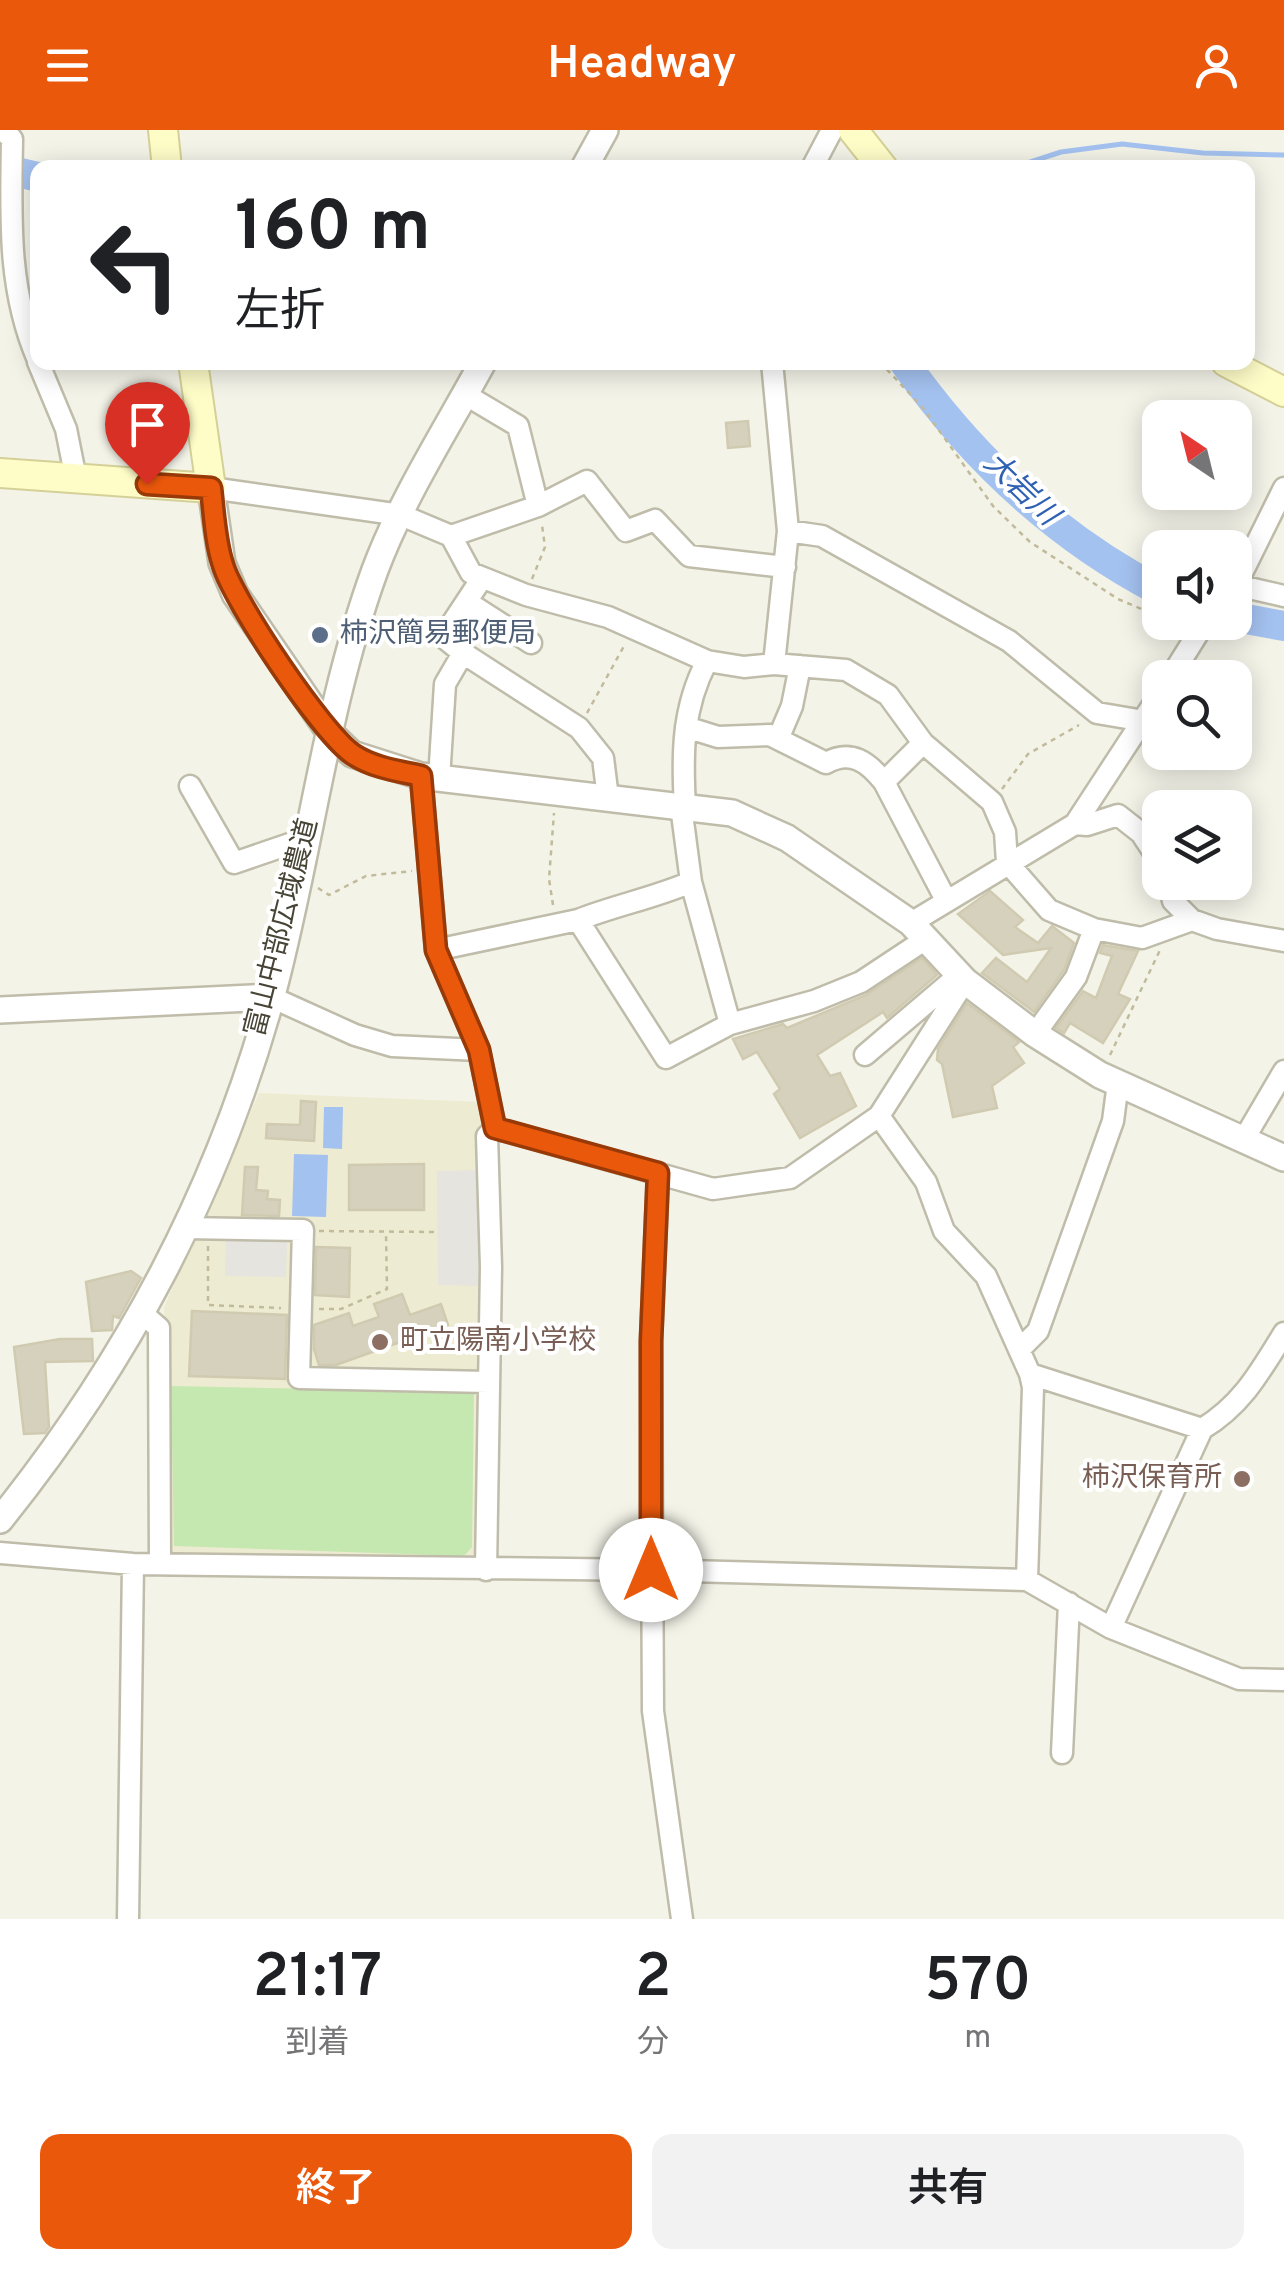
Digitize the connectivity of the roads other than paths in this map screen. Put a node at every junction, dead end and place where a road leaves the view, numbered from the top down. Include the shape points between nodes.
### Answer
1 (163, 130) edge
2 (605, 130) edge
3 (832, 130) edge
4 (853, 130) edge
5 (8, 134) edge
6 (167, 160) edge
7 (588, 160) edge
8 (816, 160) edge
9 (877, 160) edge
10 (30, 342) edge
11 (41, 370) edge
12 (194, 370) edge
13 (479, 370) edge
14 (773, 370) edge
15 (1241, 370) edge
16 (1284, 392) edge
17 (466, 394) junction
18 (0, 473) edge
19 (76, 479) junction
20 (211, 488) junction
21 (1284, 488) edge
22 (538, 506) junction
23 (400, 515) junction
24 (788, 530) junction
25 (451, 536) junction
26 (1252, 553) edge
27 (785, 567) junction
28 (482, 578) junction
29 (1252, 589) edge
30 (1284, 596) edge
31 (466, 602) junction
32 (531, 644) dead end
33 (462, 653) junction
34 (707, 661) junction
35 (774, 664) junction
36 (800, 666) junction
37 (1142, 721) edge
38 (1142, 724) edge
39 (686, 727) junction
40 (330, 732) junction
41 (778, 739) junction
42 (924, 743) junction
43 (430, 777) junction
44 (884, 782) junction
45 (190, 786) dead end
46 (608, 798) junction
47 (683, 806) junction
48 (1075, 824) junction
49 (1142, 835) edge
50 (307, 838) junction
51 (1007, 862) junction
52 (691, 882) junction
53 (946, 900) junction
54 (1173, 900) edge
55 (578, 920) junction
56 (1192, 920) junction
57 (1094, 929) junction
58 (919, 931) junction
59 (1284, 941) edge
60 (436, 950) junction
61 (962, 978) junction
62 (272, 997) junction
63 (0, 1010) edge
64 (730, 1024) junction
65 (1035, 1034) junction
66 (479, 1050) junction
67 (865, 1055) dead end
68 (1284, 1071) edge
69 (1109, 1079) junction
70 (879, 1116) junction
71 (495, 1128) junction
72 (1244, 1139) junction
73 (1284, 1158) edge
74 (658, 1173) junction
75 (197, 1229) junction
76 (143, 1314) junction
77 (1284, 1333) edge
78 (1020, 1349) junction
79 (1030, 1374) junction
80 (488, 1382) junction
81 (1202, 1429) junction
82 (0, 1520) edge
83 (0, 1554) edge
84 (160, 1562) junction
85 (133, 1564) junction
86 (486, 1570) junction
87 (651, 1570) junction
88 (1027, 1580) junction
89 (1069, 1603) junction
90 (1111, 1628) junction
91 (1284, 1680) edge
92 (1062, 1752) dead end
93 (128, 1919) edge
94 (682, 1919) edge

1 - 6 main road
2 - 7 street
3 - 8 street
4 - 9 main road
5 - 10 street via 12,264
11 - 19 street via 66,429
12 - 20 main road
13 - 17 street, 富山中部広域農道
14 - 24 street
15 - 16 main road
17 - 22 street via 518,426
17 - 23 street, 富山中部広域農道
18 - 19 main road
19 - 20 main road
20 - 23 street
20 - 40 street via 222,563 235,594
21 - 26 street
22 - 25 street
22 - 27 street via 587,482 626,531 655,520 688,556
23 - 25 street
23 - 40 street, 富山中部広域農道 via 350,642
24 - 27 street
24 - 37 street via 838,544 1009,641 1097,714
25 - 28 street via 471,573
27 - 35 street
28 - 31 street
28 - 34 street via 634,627
29 - 30 street
31 - 32 street
31 - 33 street via 443,637
33 - 43 street via 445,684
33 - 46 street via 578,728 603,758
34 - 35 street
34 - 39 street
35 - 36 street
36 - 41 street
36 - 42 street via 846,670 871,683
38 - 48 street
39 - 41 street via 718,737
39 - 47 street
40 - 43 street via 372,764
40 - 50 street, 富山中部広域農道
41 - 44 street via 826,763 837,756 858,758
42 - 44 street
42 - 51 street via 992,802 1005,832
43 - 46 street
43 - 60 street via 427,870
44 - 53 street
45 - 50 street via 234,863
46 - 47 street
47 - 52 street
47 - 58 street via 732,813 787,838
48 - 49 street via 1118,815
48 - 51 street
50 - 62 street, 富山中部広域農道
51 - 53 street
51 - 57 street via 1048,910
52 - 55 street
52 - 64 street
53 - 58 street
54 - 56 street
55 - 60 street
55 - 64 street via 666,1058
56 - 57 street via 1142,938
56 - 59 street
57 - 65 street via 1076,977
58 - 61 street
58 - 64 street via 861,982
60 - 66 street
61 - 65 street
61 - 67 street
61 - 70 street
62 - 63 street
62 - 66 street via 392,1046
62 - 75 street, 富山中部広域農道
65 - 69 street
66 - 71 street
68 - 72 street
69 - 72 street
69 - 78 street via 1113,1121 1038,1330
70 - 74 street via 790,1178 712,1189
70 - 78 street via 926,1182 944,1231 986,1276
71 - 74 street
71 - 80 street via 487,1136
72 - 73 street
74 - 87 street
75 - 76 street, 富山中部広域農道
75 - 80 street via 303,1230 299,1378
76 - 82 street, 富山中部広域農道 via 61,1444
76 - 84 street via 159,1328
77 - 81 street via 1248,1392
78 - 79 street
79 - 81 street
79 - 88 street
80 - 86 street
81 - 90 street
83 - 85 street
84 - 85 street
84 - 86 street
85 - 93 street
86 - 87 street
87 - 88 street
87 - 94 street via 653,1711
88 - 89 street
89 - 90 street
89 - 92 street
90 - 91 street via 1239,1679

